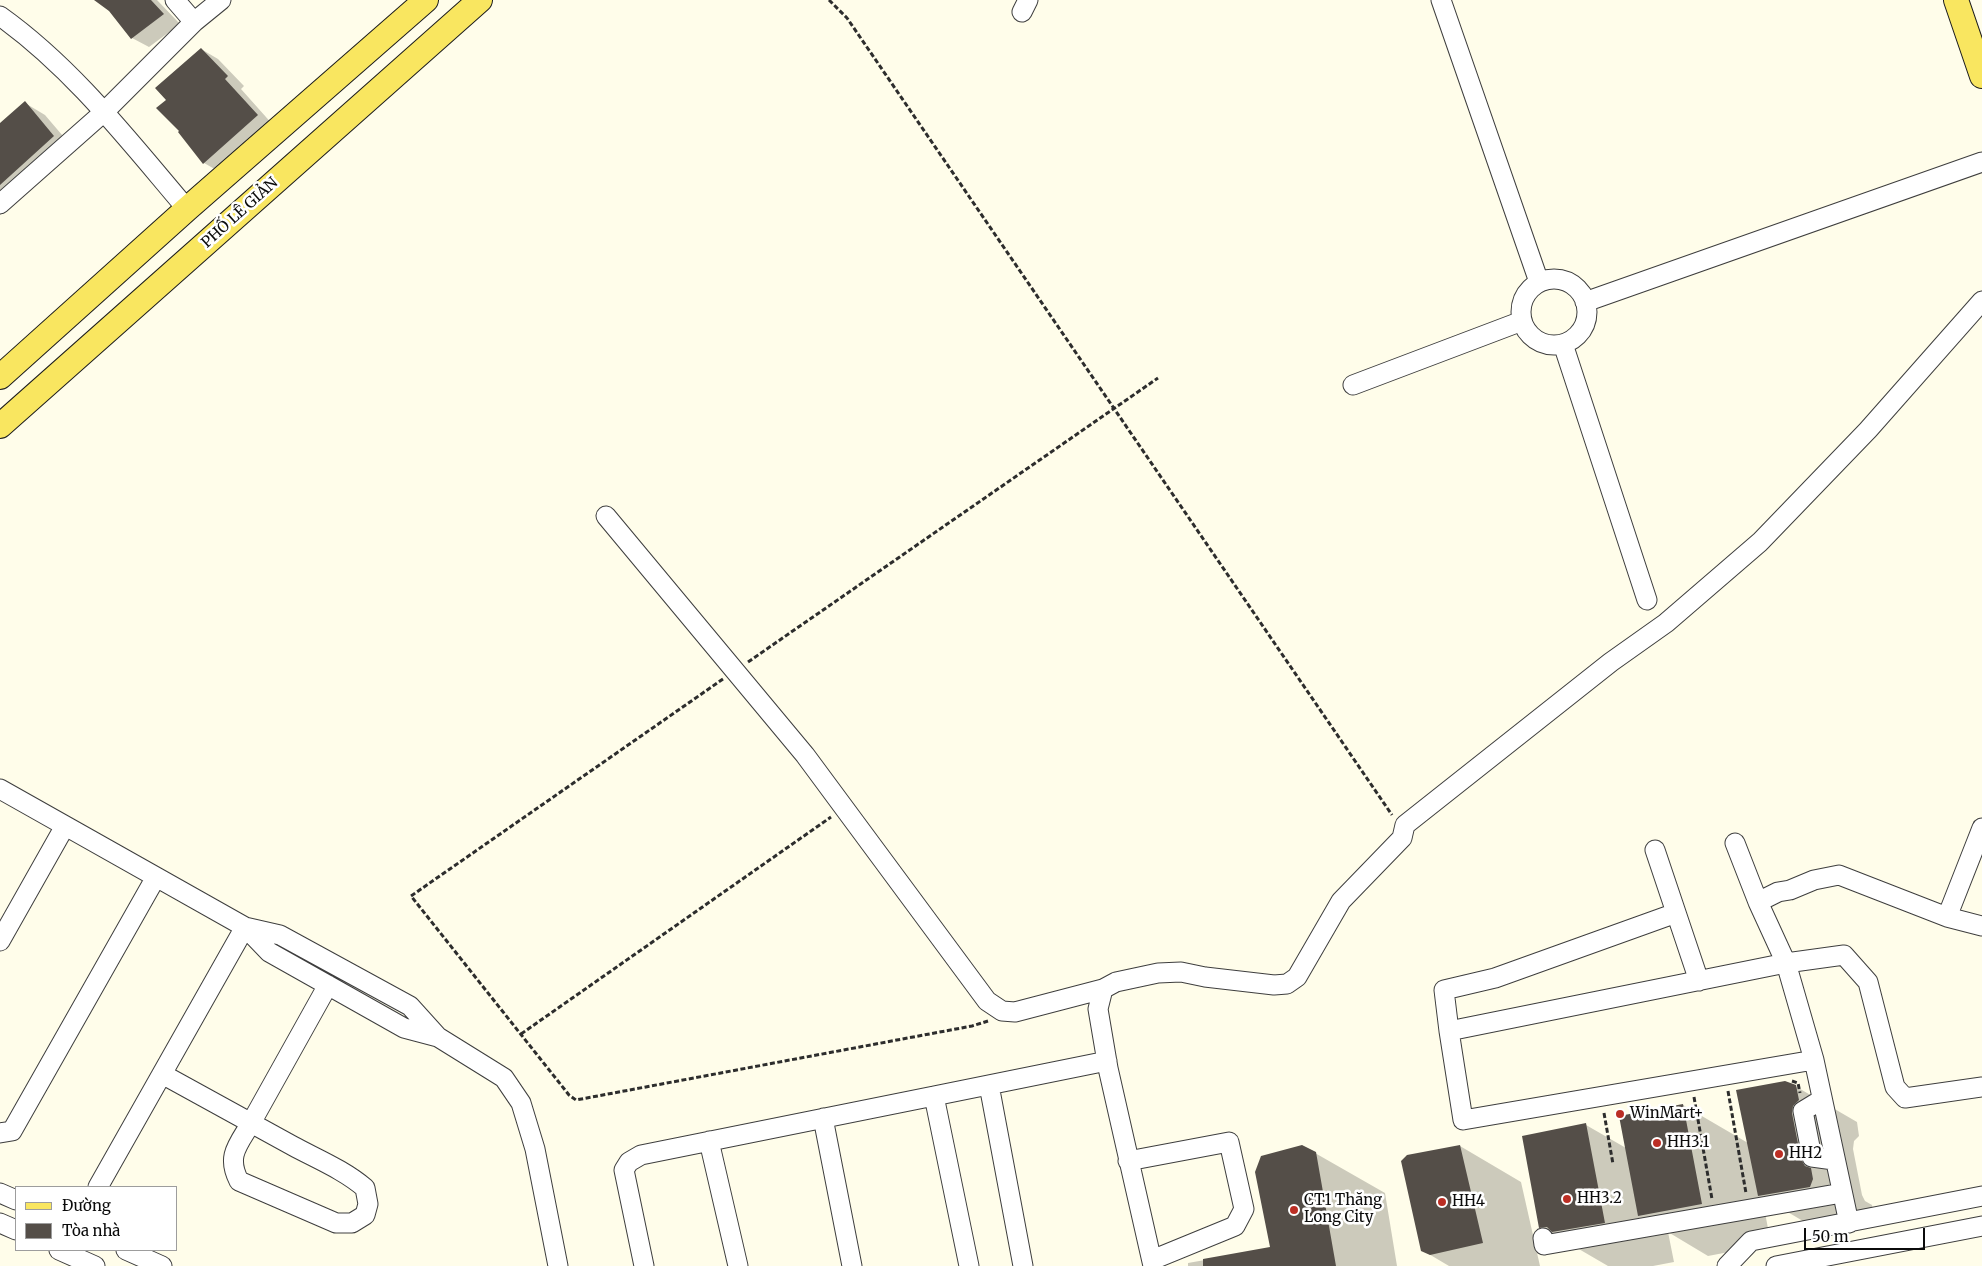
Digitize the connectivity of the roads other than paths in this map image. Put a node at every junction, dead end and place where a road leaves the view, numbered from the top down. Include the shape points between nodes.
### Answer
1 (175, 0) edge
2 (220, 0) edge
3 (426, 0) edge
4 (480, 0) edge
5 (1440, 0) edge
6 (1956, 0) edge
7 (0, 16) edge
8 (194, 22) junction
9 (1982, 76) edge
10 (104, 112) junction
11 (1982, 162) edge
12 (0, 204) edge
13 (187, 209) junction
14 (212, 237) junction
15 (1539, 282) junction
16 (1585, 302) junction
17 (1982, 302) edge
18 (1522, 321) junction
19 (1563, 344) junction
20 (0, 376) edge
21 (1353, 385) dead end
22 (0, 426) edge
23 (606, 516) dead end
24 (1647, 600) dead end
25 (0, 789) edge
26 (65, 826) junction
27 (1982, 828) edge
28 (1735, 843) dead end
29 (1654, 850) dead end
30 (156, 878) junction
31 (1758, 902) junction
32 (1676, 913) junction
33 (1947, 917) junction
34 (245, 926) junction
35 (1982, 926) edge
36 (0, 941) edge
37 (1786, 963) junction
38 (1699, 981) junction
39 (328, 985) junction
40 (1103, 989) junction
41 (1449, 1032) junction
42 (438, 1037) junction
43 (1814, 1060) junction
44 (1107, 1061) junction
45 (162, 1074) junction
46 (989, 1085) junction
47 (1982, 1086) edge
48 (934, 1096) junction
49 (1821, 1100) junction
50 (823, 1118) junction
51 (250, 1123) junction
52 (0, 1133) edge
53 (709, 1141) junction
54 (1834, 1160) junction
55 (1128, 1161) junction
56 (99, 1186) edge
57 (0, 1193) edge
58 (1842, 1193) junction
59 (1982, 1196) edge
60 (15, 1200) edge
61 (0, 1223) edge
62 (1849, 1223) junction
63 (1982, 1226) edge
64 (15, 1230) edge
65 (1543, 1238) dead end
66 (61, 1251) edge
67 (128, 1251) edge
68 (1152, 1263) edge
69 (95, 1266) edge
70 (162, 1266) edge
71 (558, 1266) edge
72 (644, 1266) edge
73 (738, 1266) edge
74 (852, 1266) edge
75 (969, 1266) edge
76 (1023, 1266) edge
77 (1727, 1266) edge
78 (1778, 1266) edge

1 - 8 street
2 - 8 street
3 - 13 main road
4 - 14 main road, PHỐ LÊ GIẢN
5 - 15 street
6 - 9 main road
7 - 10 street via 49,54
8 - 10 street
10 - 12 street
10 - 13 street
11 - 16 street
13 - 14 main road
13 - 20 main road
14 - 22 main road, PHỐ LÊ GIẢN
15 - 16 street via 1550,279 1572,284
15 - 18 street via 1523,298
16 - 19 street via 1586,318 1580,332
17 - 40 street via 1868,430 1760,542 1666,623 1611,662 1405,825 1402,838 1342,901 1297,977 1287,984 1274,985 1181,972 1158,973 1129,978
18 - 19 street via 1533,338 1542,343
18 - 21 street
19 - 24 street
23 - 40 street via 805,755 987,1001 1002,1011 1015,1012
25 - 26 street
26 - 30 street
26 - 36 street
27 - 33 street
28 - 31 street
29 - 32 street
30 - 34 street
30 - 52 street via 12,1131
31 - 33 street via 1814,880 1839,875
31 - 37 street
32 - 38 street
32 - 41 street via 1495,978 1444,990
33 - 35 street
34 - 39 street via 269,952
34 - 42 street via 280,935 410,1006
34 - 45 street
37 - 38 street
37 - 43 street
37 - 47 street via 1844,955 1868,982 1895,1087 1905,1098
38 - 41 street
39 - 42 street via 404,1028
39 - 51 street
40 - 44 street via 1098,1009
41 - 43 street via 1463,1120
42 - 71 street via 504,1078 520,1103 535,1149
43 - 49 street
44 - 46 street
44 - 55 street
45 - 51 street
45 - 56 street
46 - 48 street
46 - 76 street
48 - 50 street
48 - 75 street
49 - 54 street
49 - 54 street via 1803,1111 1812,1157
50 - 53 street
50 - 74 street
51 - 51 street via 235,1151 232,1168 239,1181 336,1223 352,1223 365,1215 368,1204 365,1188 353,1178
53 - 72 street via 640,1155 624,1170
53 - 73 street
54 - 58 street
55 - 68 street
55 - 68 street via 1229,1142 1244,1209 1235,1226
57 - 60 street
58 - 62 street
58 - 65 street via 1706,1213 1544,1245
59 - 62 street
61 - 64 street
62 - 77 street via 1752,1241
63 - 78 street
66 - 69 street
67 - 70 street

